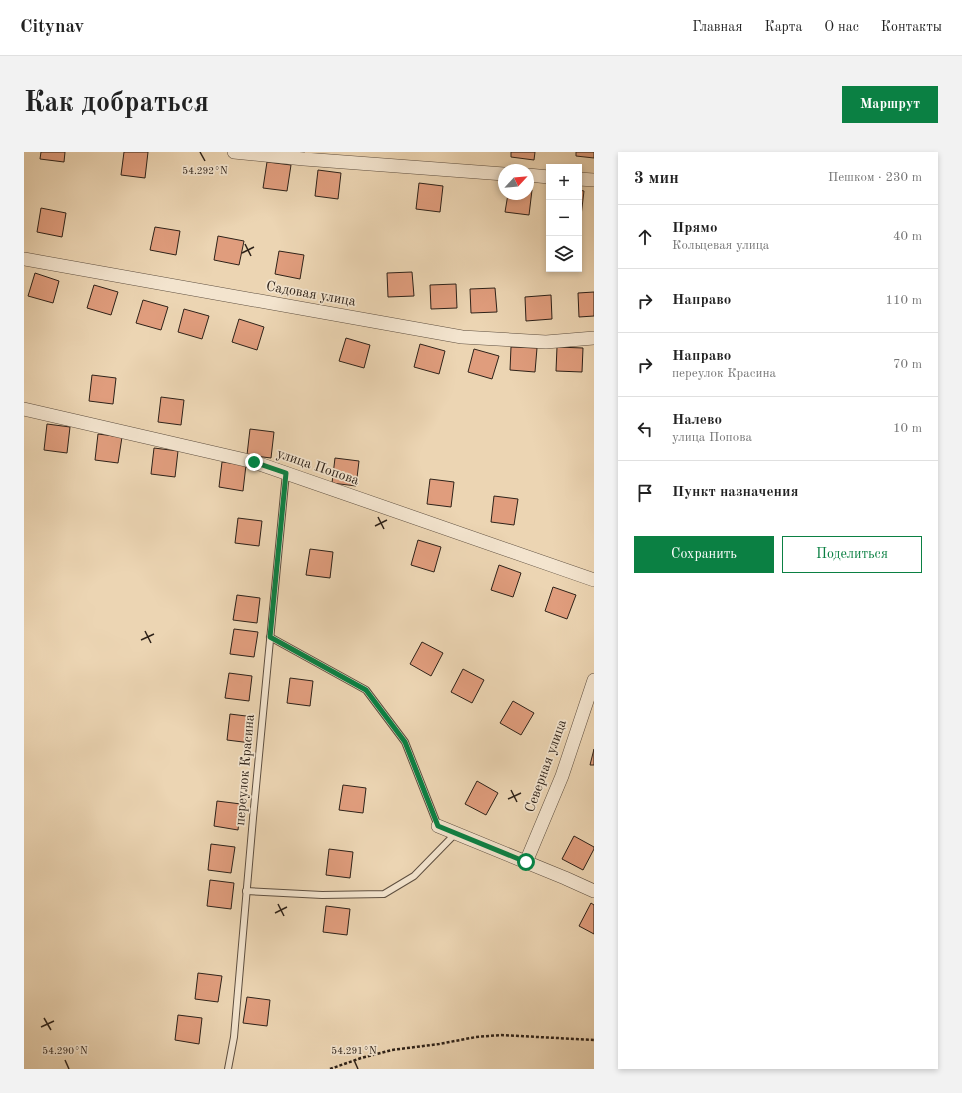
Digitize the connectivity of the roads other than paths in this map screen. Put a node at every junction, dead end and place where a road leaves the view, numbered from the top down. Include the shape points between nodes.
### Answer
1 (234, 152) edge
2 (498, 174) edge
3 (534, 176) edge
4 (546, 177) edge
5 (582, 179) edge
6 (594, 180) edge
7 (24, 259) edge
8 (594, 338) edge
9 (24, 409) edge
10 (286, 473) junction
11 (590, 576) edge
12 (270, 637) junction
13 (594, 680) edge
14 (438, 826) joint
15 (456, 833) junction
16 (526, 862) junction
17 (246, 891) junction
18 (594, 891) edge
19 (228, 1069) edge

1 - 2 street
3 - 4 street
5 - 6 street
7 - 8 street, Садовая улица via 462,337 546,342
9 - 10 street, улица Попова via 254,462
10 - 11 street, улица Попова
10 - 12 lane, переулок Красина
12 - 14 lane via 366,690 405,742
12 - 17 lane, переулок Красина
13 - 16 street, Северная улица via 562,776
14 - 15 street
15 - 16 street
15 - 17 lane via 414,876 384,894 322,895
16 - 18 street
17 - 19 lane, переулок Красина via 234,1038

